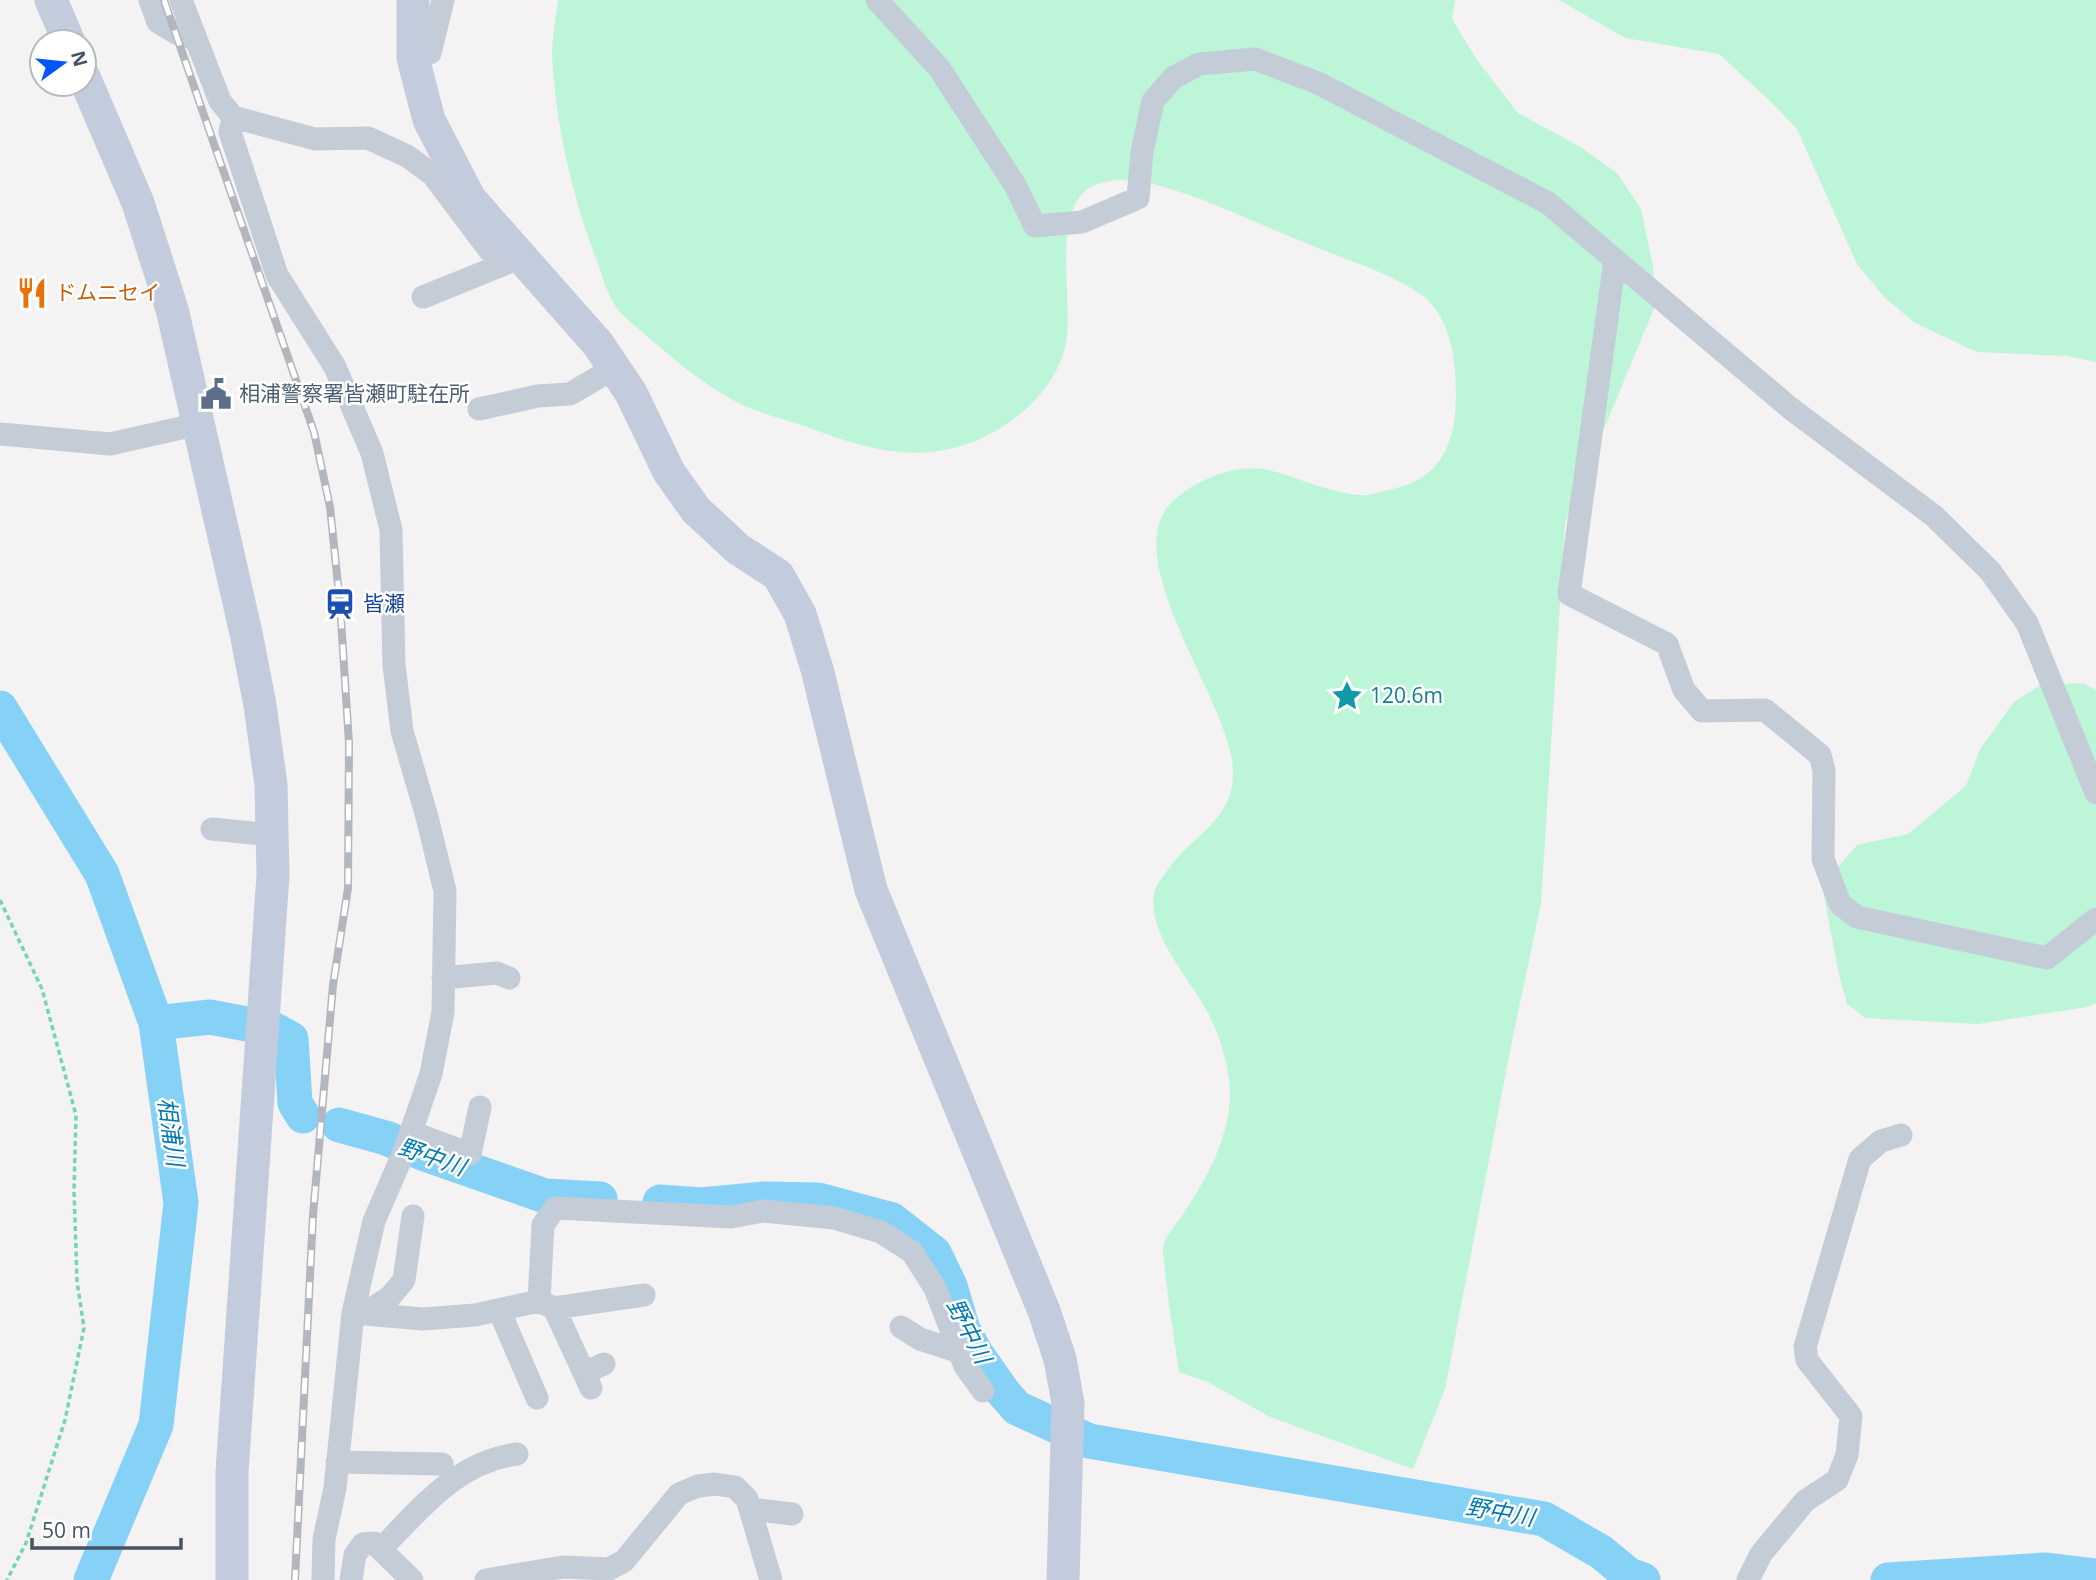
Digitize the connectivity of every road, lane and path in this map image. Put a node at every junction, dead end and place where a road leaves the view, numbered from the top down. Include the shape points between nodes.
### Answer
1 (51, 0) edge
2 (150, 0) edge
3 (181, 0) edge
4 (413, 0) edge
5 (443, 0) edge
6 (877, 0) edge
7 (63, 28) edge
8 (195, 39) junction
9 (413, 58) junction
10 (93, 98) edge
11 (233, 117) junction
12 (515, 250) junction
13 (1615, 260) junction
14 (423, 297) dead end
15 (614, 368) junction
16 (479, 409) dead end
17 (199, 424) junction
18 (0, 434) edge
19 (2096, 793) edge
20 (212, 829) dead end
21 (272, 835) junction
22 (0, 900) edge
23 (2096, 919) edge
24 (443, 978) junction
25 (509, 978) dead end
26 (480, 1107) dead end
27 (411, 1132) junction
28 (1902, 1135) dead end
29 (413, 1216) dead end
30 (644, 1295) dead end
31 (546, 1305) junction
32 (499, 1310) junction
33 (359, 1314) junction
34 (901, 1327) dead end
35 (960, 1352) junction
36 (593, 1375) dead end
37 (983, 1391) dead end
38 (537, 1398) dead end
39 (517, 1454) dead end
40 (337, 1462) junction
41 (442, 1464) dead end
42 (750, 1509) junction
43 (792, 1514) dead end
44 (381, 1549) junction
45 (8, 1580) edge
46 (232, 1580) edge
47 (323, 1580) edge
48 (351, 1580) edge
49 (412, 1580) edge
50 (486, 1580) edge
51 (771, 1580) edge
52 (1063, 1580) edge
53 (1748, 1580) edge

1 - 7 street
2 - 8 street via 158,22
3 - 8 street
4 - 9 street
5 - 9 street via 430,52
6 - 13 street via 939,68 1015,185 1035,226 1082,222 1138,198 1153,101 1173,78 1199,64 1255,59 1318,83 1548,203
8 - 11 street via 220,101
9 - 12 street via 429,120 470,199
10 - 17 street via 138,202 172,309
11 - 12 street via 315,139 368,138 407,156 433,176 490,251
11 - 24 street via 230,132 277,275 335,367 372,453 391,530 394,664 402,731 444,891
12 - 14 street
12 - 15 street
13 - 19 street via 1790,408 1934,516 1990,571 2027,623
13 - 23 street via 1569,594 1667,644 1684,690 1702,711 1765,710 1820,755 1824,770 1823,859 1840,904 1857,917 2047,958
15 - 16 street via 570,394
15 - 52 street via 669,472 696,510 738,550 778,575 800,614 872,890 1060,1359 1068,1403
17 - 18 street via 110,444
17 - 21 street via 257,693 271,785
20 - 21 street
21 - 46 street via 233,1472
22 - 45 path via 42,989 76,1115 77,1281 84,1328 65,1420 26,1543
24 - 25 street via 497,973
24 - 27 street via 443,1012 431,1074
26 - 27 street via 470,1154
27 - 33 street via 374,1221
28 - 53 street via 1881,1141 1860,1158 1805,1347 1807,1360 1851,1416 1847,1455 1837,1479 1805,1501 1761,1554
29 - 33 street via 404,1280 390,1297
30 - 31 street
31 - 32 street
31 - 35 street via 543,1226 555,1208 731,1217 763,1212 834,1219 881,1232 912,1252 935,1288
31 - 36 street
32 - 33 street via 423,1319
32 - 38 street
33 - 40 street
34 - 35 street via 920,1339
35 - 37 street
39 - 44 street via 499,1456 465,1471 433,1495
40 - 41 street
40 - 47 street via 324,1539
42 - 43 street
42 - 50 street via 735,1487 698,1486 679,1494 624,1561 609,1569 563,1567
42 - 51 street
44 - 48 street via 374,1543 363,1544 355,1555
44 - 49 street

